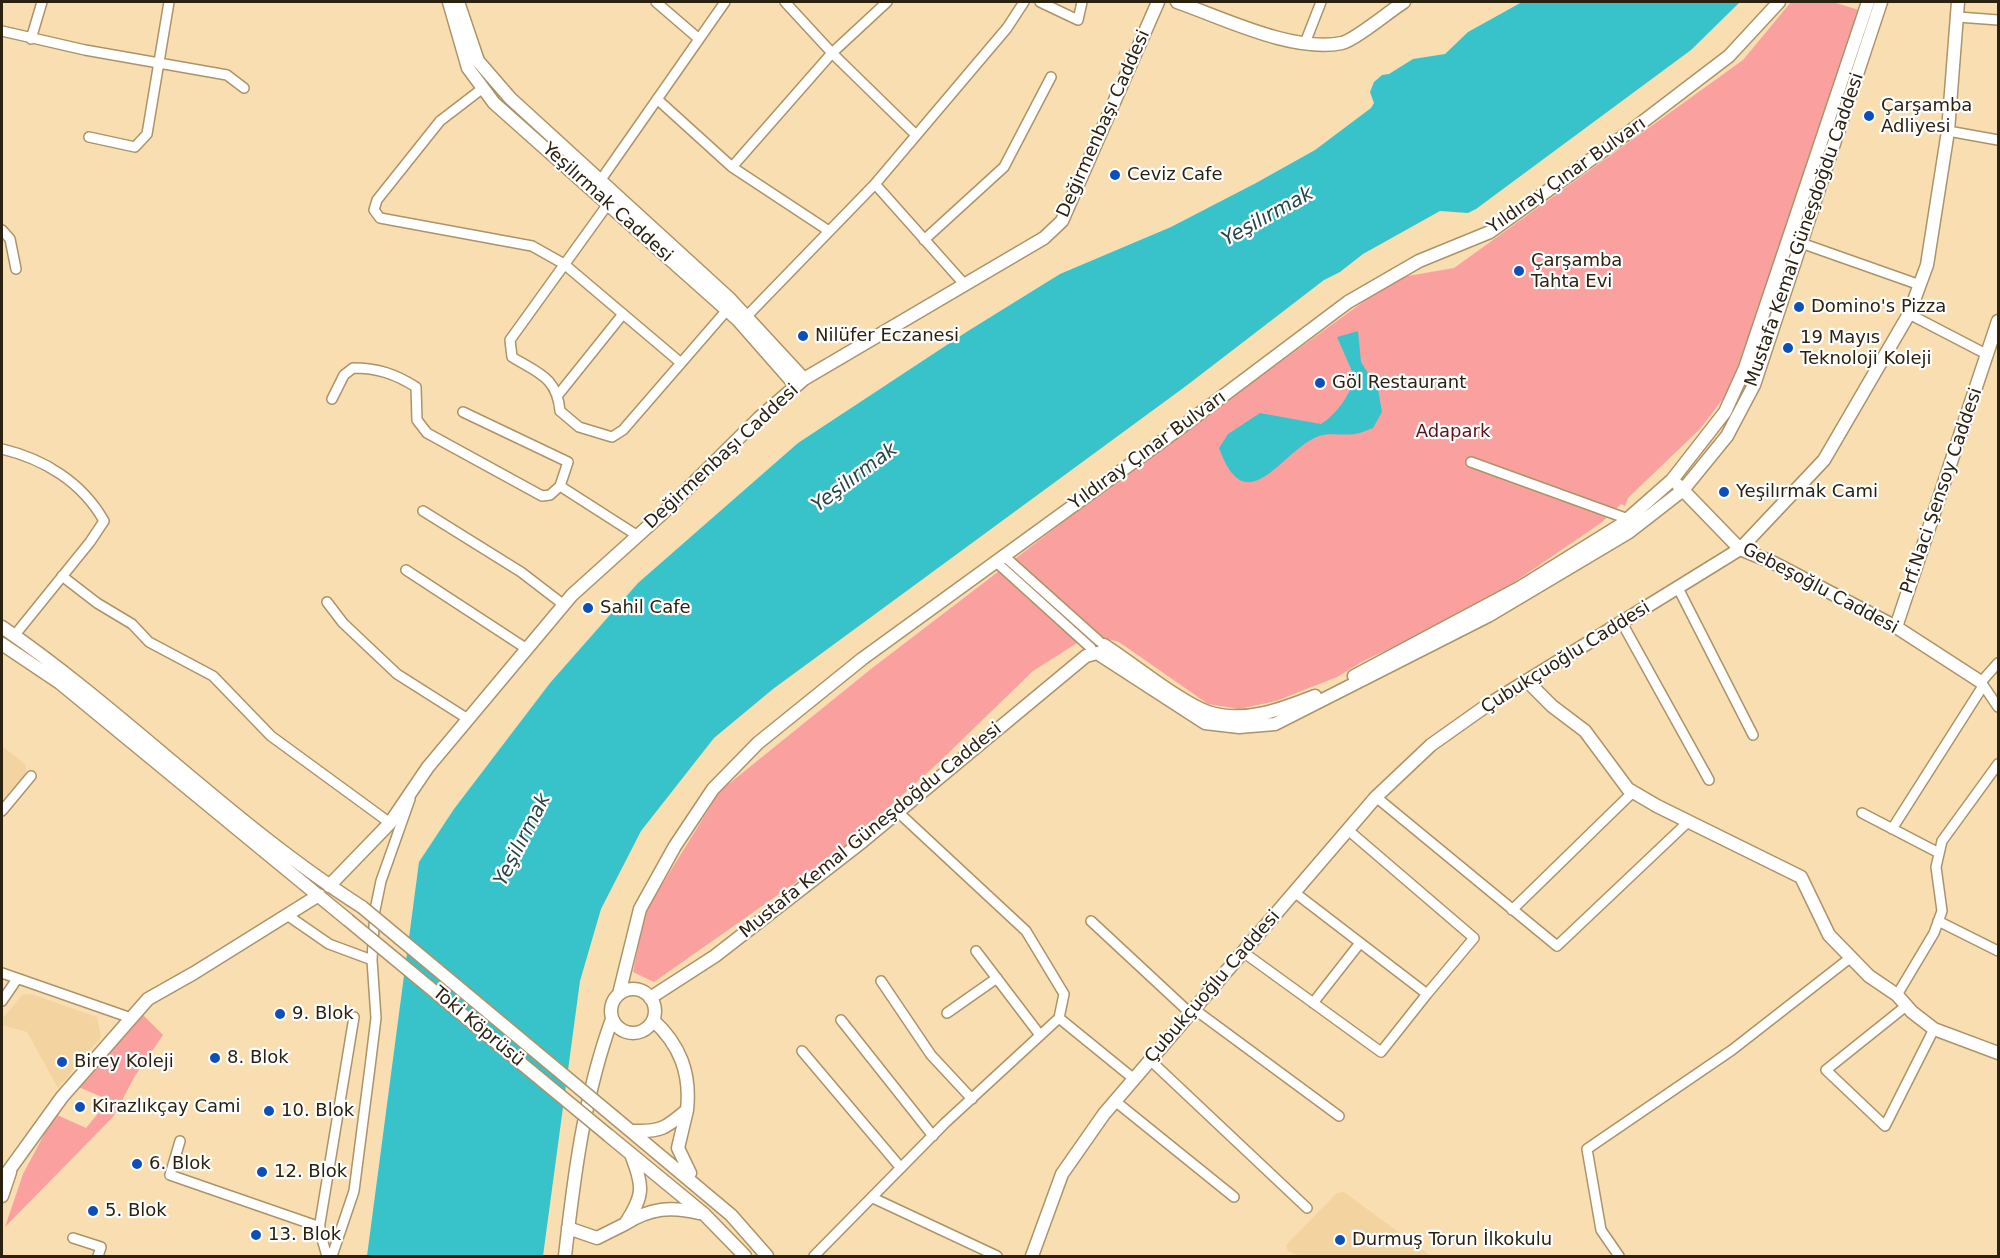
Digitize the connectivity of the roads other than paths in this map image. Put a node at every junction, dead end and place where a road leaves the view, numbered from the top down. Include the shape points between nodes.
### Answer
1 (42, 2) edge
2 (169, 2) edge
3 (449, 2) edge
4 (458, 2) edge
5 (656, 2) edge
6 (725, 2) edge
7 (785, 2) edge
8 (887, 2) edge
9 (1024, 2) edge
10 (1040, 2) edge
11 (1082, 2) edge
12 (1158, 2) edge
13 (1177, 2) edge
14 (1321, 2) edge
15 (1404, 2) edge
16 (1779, 2) edge
17 (1868, 2) edge
18 (1881, 2) edge
19 (1958, 2) edge
20 (1958, 17) junction
21 (1998, 20) edge
22 (2, 31) edge
23 (31, 39) junction
24 (699, 39) junction
25 (1305, 43) junction
26 (832, 53) junction
27 (159, 62) junction
28 (1051, 77) dead end
29 (244, 88) dead end
30 (483, 88) junction
31 (657, 99) junction
32 (1948, 131) junction
33 (916, 135) junction
34 (89, 137) dead end
35 (1998, 140) edge
36 (732, 167) junction
37 (600, 181) junction
38 (875, 184) junction
39 (608, 204) junction
40 (2, 230) edge
41 (829, 231) junction
42 (924, 240) junction
43 (1802, 243) junction
44 (564, 264) junction
45 (16, 269) dead end
46 (965, 285) junction
47 (1920, 285) junction
48 (727, 310) junction
49 (623, 314) junction
50 (1909, 314) junction
51 (746, 316) junction
52 (1998, 321) edge
53 (1988, 355) junction
54 (681, 363) junction
55 (800, 383) junction
56 (558, 395) junction
57 (332, 399) dead end
58 (462, 412) dead end
59 (2, 449) edge
60 (1471, 462) dead end
61 (1672, 480) junction
62 (560, 486) junction
63 (1683, 490) junction
64 (423, 511) dead end
65 (1628, 519) junction
66 (638, 536) junction
67 (1740, 549) junction
68 (999, 558) junction
69 (406, 570) dead end
70 (62, 576) junction
71 (1678, 588) junction
72 (327, 602) dead end
73 (564, 605) junction
74 (1491, 609) junction
75 (1622, 623) junction
76 (2, 627) edge
77 (1896, 627) junction
78 (14, 636) junction
79 (2, 644) edge
80 (1095, 648) junction
81 (527, 649) junction
82 (1998, 663) edge
83 (1528, 682) junction
84 (1982, 684) junction
85 (1998, 707) edge
86 (468, 719) junction
87 (1753, 735) dead end
88 (1998, 764) edge
89 (31, 776) dead end
90 (1709, 780) dead end
91 (414, 785) junction
92 (1633, 792) junction
93 (1376, 797) junction
94 (2, 811) edge
95 (898, 813) junction
96 (1862, 813) dead end
97 (1689, 822) junction
98 (390, 823) junction
99 (1892, 829) junction
100 (1348, 830) junction
101 (1939, 853) junction
102 (329, 886) junction
103 (1294, 892) junction
104 (319, 895) junction
105 (1512, 910) junction
106 (287, 915) junction
107 (1091, 921) dead end
108 (1938, 921) junction
109 (1360, 942) junction
110 (976, 951) dead end
111 (1998, 951) edge
112 (1243, 952) junction
113 (1850, 958) junction
114 (372, 960) junction
115 (2, 974) edge
116 (997, 978) junction
117 (17, 979) junction
118 (881, 981) dead end
119 (619, 994) junction
120 (1427, 994) junction
121 (1897, 995) junction
122 (651, 998) junction
123 (2, 1001) edge
124 (1313, 1003) junction
125 (1906, 1006) junction
126 (1192, 1011) junction
127 (947, 1013) dead end
128 (354, 1017) dead end
129 (131, 1018) junction
130 (1059, 1018) junction
131 (612, 1019) junction
132 (653, 1020) junction
133 (841, 1020) dead end
134 (1934, 1029) junction
135 (1040, 1035) junction
136 (802, 1052) dead end
137 (1998, 1053) edge
138 (1150, 1060) junction
139 (1134, 1079) junction
140 (972, 1099) junction
141 (1115, 1101) junction
142 (687, 1110) junction
143 (1339, 1116) dead end
144 (633, 1131) junction
145 (933, 1136) junction
146 (180, 1141) dead end
147 (630, 1153) junction
148 (901, 1168) junction
149 (7, 1170) edge
150 (2, 1180) edge
151 (697, 1184) junction
152 (2, 1197) edge
153 (1234, 1197) dead end
154 (873, 1198) junction
155 (1306, 1208) dead end
156 (704, 1214) junction
157 (625, 1224) junction
158 (320, 1227) junction
159 (568, 1228) junction
160 (73, 1238) dead end
161 (98, 1257) edge
162 (327, 1257) edge
163 (332, 1257) edge
164 (565, 1257) edge
165 (745, 1257) edge
166 (767, 1257) edge
167 (814, 1257) edge
168 (997, 1257) edge
169 (1032, 1257) edge
170 (1618, 1257) edge

1 - 23 street
2 - 27 street
3 - 30 main road, Yeşilırmak Caddesi via 468,68
4 - 37 main road, Yeşilırmak Caddesi via 478,60 510,98
5 - 24 street
6 - 24 street
7 - 26 street
8 - 26 street
9 - 33 street via 1007,28
10 - 11 street via 1078,20
12 - 46 main road, Değirmenbaşı Caddesi via 1062,221 1044,238
13 - 25 main road
14 - 25 street
15 - 25 main road via 1344,43
16 - 68 main road, Yıldıray Çınar Bulvarı via 1729,56 1497,228 1419,261 1348,302
17 - 61 main road, Mustafa Kemal Güneşdoğdu Caddesi via 1745,368 1725,412
18 - 43 main road, Mustafa Kemal Güneşdoğdu Caddesi
19 - 20 main road, Çubukçuoğlu Caddesi
20 - 21 street
20 - 32 main road, Çubukçuoğlu Caddesi
22 - 23 street
23 - 27 street
24 - 31 street
26 - 33 street
26 - 36 street
27 - 29 street via 227,75
27 - 34 street via 147,134 135,147
28 - 42 street via 1004,167
30 - 39 main road, Yeşilırmak Caddesi via 494,103
30 - 44 street via 440,121 377,200 374,210 380,218 532,246
31 - 36 street
31 - 37 street
32 - 35 street
32 - 47 main road, Çubukçuoğlu Caddesi via 1927,265
33 - 38 street
36 - 41 street
37 - 51 main road, Yeşilırmak Caddesi
38 - 41 street
38 - 42 street
39 - 44 street
39 - 48 main road, Yeşilırmak Caddesi
40 - 45 street via 10,239
41 - 51 street
42 - 46 street
43 - 47 street
43 - 63 main road, Mustafa Kemal Güneşdoğdu Caddesi via 1754,385 1727,436
44 - 49 street
44 - 56 street via 510,339 512,357 550,380
46 - 55 main road, Değirmenbaşı Caddesi
47 - 50 main road, Çubukçuoğlu Caddesi
48 - 54 street
48 - 55 main road, Yeşilırmak Caddesi
49 - 54 street
49 - 56 street
50 - 53 street
50 - 67 main road, Çubukçuoğlu Caddesi via 1824,460
51 - 55 main road, Yeşilırmak Caddesi
52 - 53 main road, Prf.Naci Şensoy Caddesi
53 - 77 main road, Prf.Naci Şensoy Caddesi
54 - 56 street via 623,430 612,437 579,427 560,411
55 - 66 main road, Değirmenbaşı Caddesi
57 - 62 street via 344,375 353,368 375,368 396,375 416,387 417,420 427,434 542,496 550,495
58 - 62 street via 568,462
59 - 70 street via 21,453 66,476 95,504 104,520
60 - 65 street
61 - 63 main road, Gebeşoğlu Caddesi
61 - 65 main road, Mustafa Kemal Güneşdoğdu Caddesi
62 - 66 street
63 - 67 main road, Gebeşoğlu Caddesi
63 - 74 main road, Mustafa Kemal Güneşdoğdu Caddesi via 1629,532
64 - 73 street via 521,572
65 - 74 main road, Mustafa Kemal Güneşdoğdu Caddesi
66 - 73 main road, Değirmenbaşı Caddesi
67 - 71 main road, Çubukçuoğlu Caddesi
67 - 77 main road, Gebeşoğlu Caddesi
68 - 80 street
68 - 119 main road, Yıldıray Çınar Bulvarı via 862,659 767,736 713,789 640,909
69 - 81 street
70 - 78 street
70 - 98 street via 132,624 149,642 213,676 271,736
71 - 75 main road, Çubukçuoğlu Caddesi
71 - 87 street
72 - 86 street via 343,623 397,674
73 - 81 main road, Değirmenbaşı Caddesi
74 - 80 main road via 1322,694 1275,712 1238,716 1208,712
75 - 83 main road, Çubukçuoğlu Caddesi
75 - 90 street
76 - 78 main road
77 - 84 main road, Gebeşoğlu Caddesi
78 - 102 main road via 62,670
79 - 104 main road, Toki Köprüsü via 60,683
80 - 95 main road, Mustafa Kemal Güneşdoğdu Caddesi
81 - 86 main road, Değirmenbaşı Caddesi
82 - 84 street
83 - 92 main road via 1585,731
83 - 93 main road, Çubukçuoğlu Caddesi via 1431,745
84 - 85 street
84 - 99 street
86 - 91 main road, Değirmenbaşı Caddesi
88 - 101 street via 1942,841
89 - 94 street
91 - 98 main road, Değirmenbaşı Caddesi
91 - 114 street via 381,881
92 - 97 main road
92 - 105 street
93 - 100 main road, Çubukçuoğlu Caddesi
93 - 105 street
95 - 122 main road, Mustafa Kemal Güneşdoğdu Caddesi via 715,956
95 - 130 street via 1026,931 1064,994
96 - 99 street
97 - 105 street via 1557,946
97 - 113 main road via 1801,877 1829,935
98 - 102 main road, Değirmenbaşı Caddesi
99 - 101 street
100 - 103 main road, Çubukçuoğlu Caddesi
100 - 120 street via 1474,938
101 - 108 street via 1936,867 1942,911
102 - 144 main road, bridge via 362,907
103 - 109 street
103 - 112 main road, Çubukçuoğlu Caddesi
104 - 106 main road
104 - 147 main road, Toki Köprüsü, bridge
106 - 114 street via 329,944
106 - 129 main road via 148,999
107 - 126 street
108 - 111 street
108 - 121 street
109 - 120 street
109 - 124 street
110 - 116 street
112 - 124 street
112 - 126 main road, Çubukçuoğlu Caddesi
113 - 121 main road
113 - 170 street via 1732,1050 1587,1149 1601,1230
114 - 163 street via 376,1018 354,1191
115 - 117 street
116 - 127 street
116 - 135 street
117 - 123 street
117 - 129 street
118 - 140 street via 931,1055
119 - 122 main road via 632,989
119 - 131 main road via 611,1005
120 - 124 street via 1381,1052
121 - 125 main road
122 - 132 main road
125 - 134 main road
125 - 134 street via 1826,1070 1886,1126
126 - 138 main road, Çubukçuoğlu Caddesi
126 - 143 street
128 - 158 street
129 - 149 main road via 62,1097
130 - 135 street
130 - 139 street
131 - 132 main road via 622,1030 636,1033
131 - 159 main road via 597,1061 580,1139
132 - 142 main road via 670,1035 681,1054 688,1078
133 - 145 street
134 - 137 main road
135 - 140 street
136 - 148 street
138 - 139 main road, Çubukçuoğlu Caddesi
138 - 155 street
139 - 141 main road, Çubukçuoğlu Caddesi
140 - 145 street
141 - 153 street
141 - 169 main road, Çubukçuoğlu Caddesi via 1062,1174
142 - 144 main road via 667,1128
142 - 151 main road via 678,1148
144 - 151 main road
145 - 148 street
146 - 158 street via 170,1175
147 - 156 main road, Toki Köprüsü
147 - 157 main road via 642,1186 641,1197
148 - 154 street
149 - 150 main road
149 - 152 main road
151 - 166 main road via 731,1215
154 - 167 street
154 - 168 street
156 - 157 main road via 662,1208
156 - 165 main road, Toki Köprüsü
157 - 159 main road via 597,1238
158 - 162 street
159 - 164 main road
160 - 161 street via 101,1247

